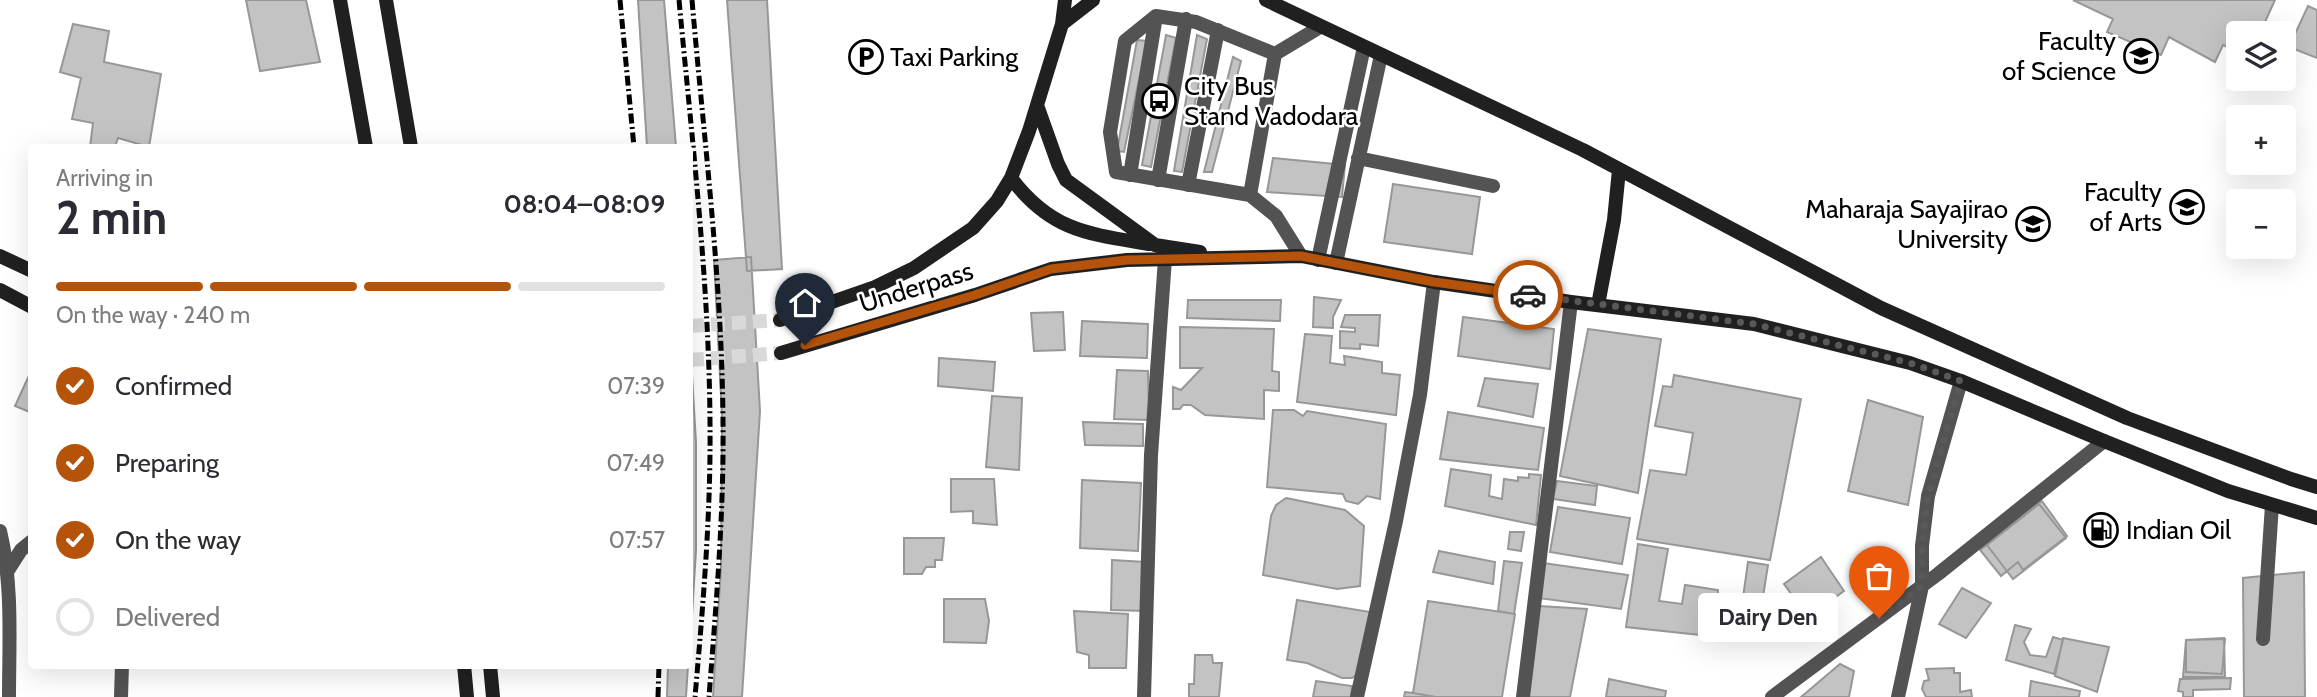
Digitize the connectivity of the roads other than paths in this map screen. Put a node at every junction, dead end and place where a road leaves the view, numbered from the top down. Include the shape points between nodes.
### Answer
1 (340, 0) edge
2 (386, 0) edge
3 (1065, 0) edge
4 (1093, 0) edge
5 (1266, 0) edge
6 (1156, 16) junction
7 (1186, 19) junction
8 (1062, 24) junction
9 (1320, 27) junction
10 (1218, 30) junction
11 (1364, 47) junction
12 (1275, 54) junction
13 (1381, 55) junction
14 (1037, 105) junction
15 (365, 144) edge
16 (410, 144) edge
17 (1358, 158) junction
18 (1619, 170) junction
19 (1130, 175) junction
20 (1011, 178) junction
21 (1158, 180) junction
22 (1188, 185) junction
23 (1493, 186) dead end
24 (1250, 195) junction
25 (1155, 245) junction
26 (0, 256) edge
27 (1301, 256) junction
28 (1233, 258) junction
29 (1165, 259) junction
30 (1318, 260) junction
31 (1336, 263) junction
32 (28, 269) edge
33 (1434, 282) junction
34 (0, 290) edge
35 (1571, 302) junction
36 (28, 305) edge
37 (1598, 305) junction
38 (780, 320) tunnel mouth
39 (781, 353) tunnel mouth
40 (1961, 381) junction
41 (2104, 441) junction
42 (2317, 487) edge
43 (2272, 505) junction
44 (2317, 518) edge
45 (0, 531) edge
46 (28, 544) edge
47 (7, 572) junction
48 (1922, 586) junction
49 (2263, 639) dead end
50 (122, 669) edge
51 (464, 669) edge
52 (490, 669) edge
53 (9, 697) edge
54 (121, 697) edge
55 (467, 697) edge
56 (493, 697) edge
57 (1144, 697) edge
58 (1357, 697) edge
59 (1523, 697) edge
60 (1772, 697) edge
61 (1898, 697) edge

1 - 15 main road
2 - 16 main road
3 - 8 main road, Underpass
4 - 8 main road
5 - 9 main road
6 - 7 street
6 - 19 street
6 - 19 street via 1125,41 1114,106 1110,132 1116,172
7 - 10 street
7 - 21 street
8 - 14 main road, Underpass
9 - 11 main road
9 - 12 street
10 - 12 street
10 - 22 street
11 - 13 main road
11 - 30 street
12 - 24 street
13 - 17 street
13 - 18 main road
14 - 20 main road, Underpass
14 - 25 main road via 1066,180
17 - 23 street
17 - 31 street
18 - 37 main road
18 - 42 main road via 1881,308 2127,418
19 - 21 street
20 - 25 main road via 1053,219 1088,234
20 - 38 main road, Underpass via 973,228 914,268 875,287
21 - 22 street
22 - 24 street
24 - 27 street via 1276,216
25 - 28 main road
26 - 32 main road
27 - 28 main road
27 - 30 main road
28 - 29 main road, Underpass
29 - 39 main road, Underpass via 1051,269
29 - 57 street via 1151,454
30 - 31 main road
31 - 33 main road
33 - 35 main road
33 - 58 street via 1418,408
34 - 36 main road
35 - 37 main road
35 - 59 street
37 - 40 main road via 1754,324 1910,363
40 - 41 main road
40 - 48 street via 1928,496
41 - 43 main road
41 - 48 street
43 - 44 main road
43 - 49 street
45 - 47 street
46 - 47 street
47 - 53 street
48 - 60 street
48 - 61 street
50 - 54 street
51 - 55 main road
52 - 56 main road

